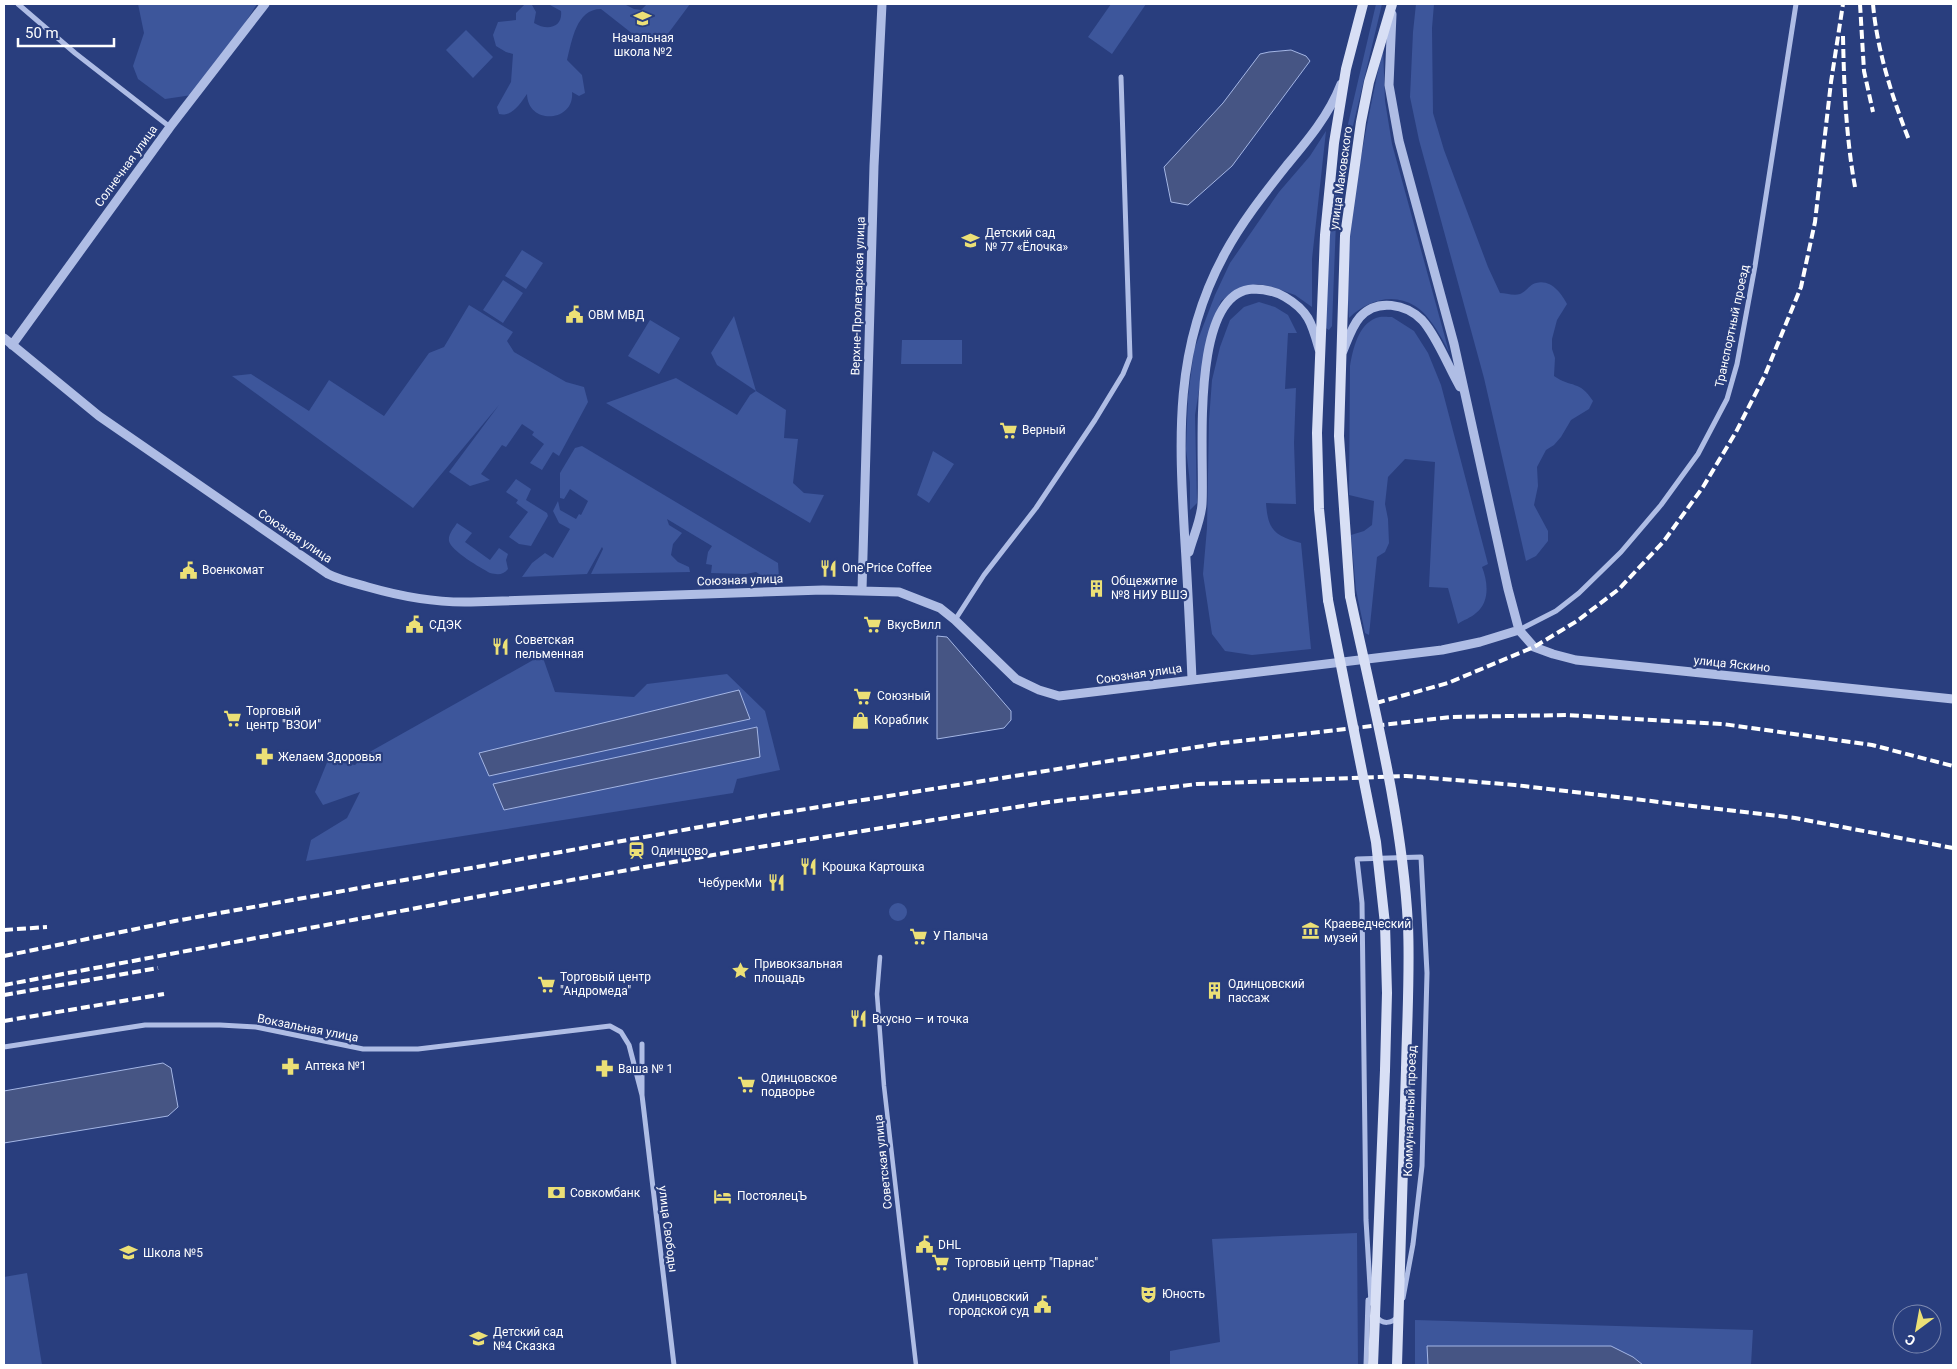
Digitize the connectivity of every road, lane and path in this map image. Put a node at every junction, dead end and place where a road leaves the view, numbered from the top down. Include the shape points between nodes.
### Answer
1 (18, 4) edge
2 (265, 4) edge
3 (882, 4) edge
4 (1363, 4) edge
5 (1392, 4) edge
6 (1796, 4) edge
7 (1346, 69) junction
8 (1121, 77) dead end
9 (170, 127) junction
10 (4, 338) edge
11 (12, 345) junction
12 (1320, 354) junction
13 (1340, 359) junction
14 (1464, 396) junction
15 (1186, 559) junction
16 (862, 590) junction
17 (955, 620) junction
18 (1519, 630) junction
19 (1192, 680) junction
20 (1953, 699) edge
21 (880, 957) dead end
22 (642, 1044) dead end
23 (629, 1046) joint
24 (4, 1047) edge
25 (642, 1095) junction
26 (1369, 1269) junction
27 (1375, 1311) junction
28 (1399, 1312) junction
29 (1374, 1341) junction
30 (674, 1365) edge
31 (916, 1365) edge
32 (1366, 1365) edge
33 (1373, 1365) edge
34 (1397, 1365) edge

1 - 9 street via 75,54
2 - 9 street, Солнечная улица
3 - 16 street, Верхне-Пролетарская улица
4 - 7 main road, улица Маковского
5 - 13 main road, улица Маковского via 1369,82 1352,178 1345,236
5 - 14 street via 1389,85 1393,114 1454,344
6 - 18 street, Транспортный проезд via 1752,286 1727,399 1698,454 1625,547 1568,602
7 - 12 main road, улица Маковского via 1334,143 1325,235
7 - 15 street via 1326,115 1254,208 1229,246 1205,294 1184,377 1181,440
8 - 17 street via 1130,357 1123,374 1036,508 984,575
9 - 11 street, Солнечная улица
10 - 11 street, Союзная улица
11 - 16 street, Союзная улица via 99,416 213,496 328,574 357,584 396,595 448,602
12 - 15 street via 1304,310 1282,295 1248,289 1228,300 1216,322 1206,367 1201,423 1202,506
12 - 27 main road, улица Маковского, bridge via 1318,509 1328,600 1376,842 1385,924 1387,993
13 - 14 street via 1350,332 1360,317 1381,304 1397,306 1411,311 1422,321 1435,339
13 - 28 main road, улица Маковского, bridge via 1339,436 1350,596 1389,783 1408,924
14 - 18 street
15 - 19 street
16 - 17 street, Союзная улица via 899,592 940,608
17 - 19 street, Союзная улица via 1016,679 1059,696
18 - 19 street, Союзная улица via 1442,650
18 - 20 street, улица Яскино via 1534,647 1576,660
21 - 31 street, Советская улица via 877,994 884,1086
22 - 25 street, улица Свободы
23 - 24 street, Вокзальная улица via 621,1032 610,1026 418,1049 363,1049 256,1027 145,1025
23 - 25 street, улица Свободы
25 - 30 street, улица Свободы
26 - 28 street, Коммунальный проезд via 1362,920 1357,859 1421,857 1427,972 1422,1166 1413,1244
26 - 29 street
26 - 32 street
27 - 28 street via 1378,1319 1386,1323 1395,1320
27 - 29 main road, улица Маковского
28 - 34 main road, Коммунальный проезд
29 - 33 main road

